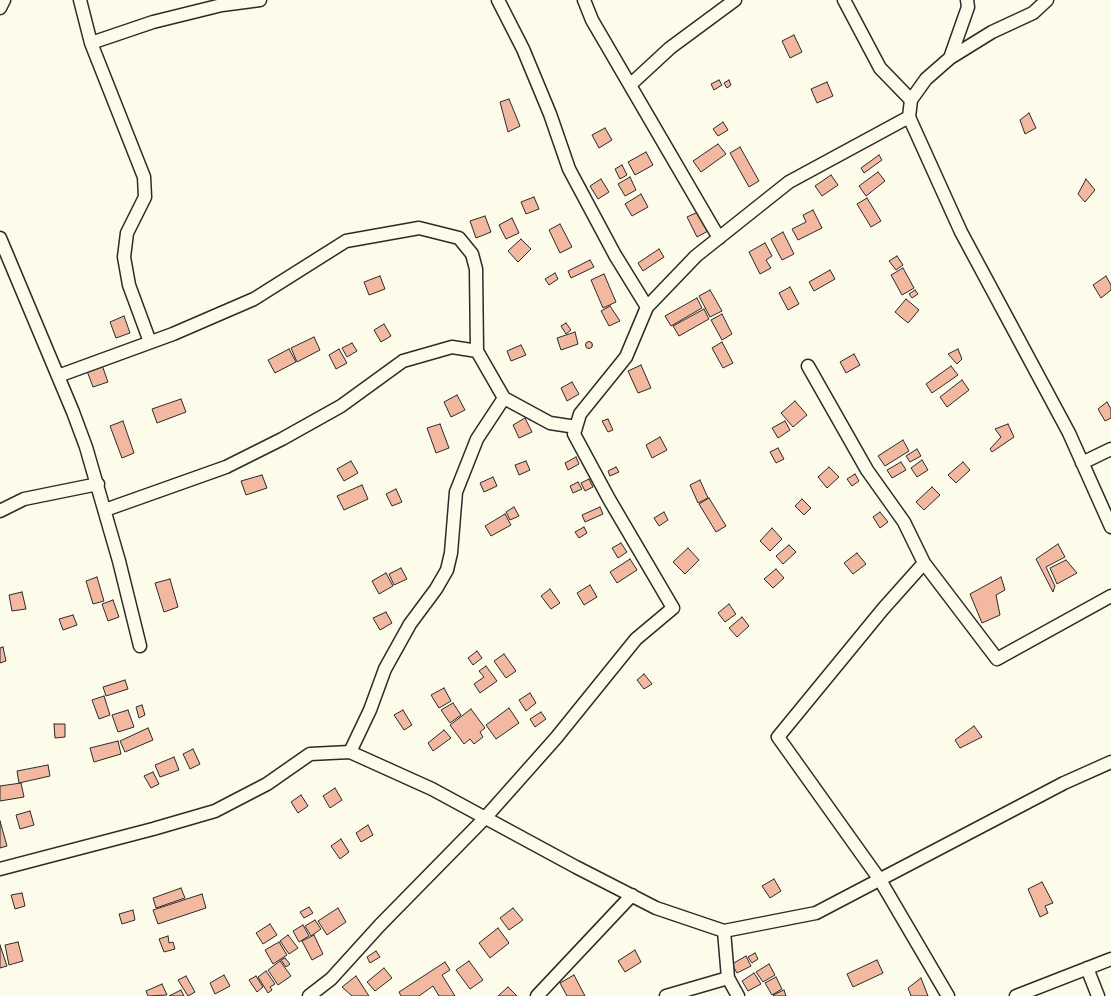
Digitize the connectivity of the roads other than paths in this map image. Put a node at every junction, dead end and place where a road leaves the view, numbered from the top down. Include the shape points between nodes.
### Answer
1 (4, 0) edge
2 (80, 0) edge
3 (260, 0) edge
4 (498, 0) edge
5 (584, 0) edge
6 (735, 0) edge
7 (844, 0) edge
8 (967, 0) edge
9 (1047, 0) edge
10 (0, 8) edge
11 (91, 43) junction
12 (950, 58) junction
13 (630, 85) junction
14 (910, 100) junction
15 (909, 117) junction
16 (0, 238) edge
17 (718, 238) junction
18 (647, 308) junction
19 (150, 342) junction
20 (477, 351) junction
21 (808, 366) dead end
22 (58, 376) junction
23 (504, 398) junction
24 (576, 427) junction
25 (1111, 449) edge
26 (1082, 463) junction
27 (98, 484) junction
28 (105, 510) junction
29 (0, 511) edge
30 (1111, 527) edge
31 (924, 563) junction
32 (1111, 596) edge
33 (140, 646) dead end
34 (350, 752) junction
35 (1111, 762) edge
36 (485, 818) junction
37 (0, 869) edge
38 (880, 880) junction
39 (632, 895) junction
40 (724, 931) junction
41 (1111, 959) edge
42 (1087, 968) junction
43 (728, 978) junction
44 (309, 996) edge
45 (537, 996) edge
46 (666, 996) edge
47 (738, 996) edge
48 (948, 996) edge
49 (1016, 996) edge
50 (1098, 996) edge

1 - 10 street
2 - 11 street
3 - 11 street via 222,5 153,22
4 - 18 street via 547,106 569,169
5 - 13 street
6 - 13 street via 670,48
7 - 14 street via 880,68
8 - 12 street via 968,7
9 - 12 street via 1033,13 992,32
11 - 19 street via 144,177 145,197 127,233 124,257 129,285
12 - 14 street via 926,79
13 - 17 street
14 - 15 street
15 - 17 street via 789,182
15 - 26 street via 961,232
16 - 22 street
17 - 18 street via 696,256
18 - 24 street via 626,357 580,414
19 - 20 street via 254,299 346,240 419,228 459,238 472,254 476,269
19 - 22 street
20 - 23 street
20 - 28 street via 452,347 403,361 341,406 282,439 226,467
21 - 31 street via 867,470 904,522
22 - 27 street
23 - 24 street via 550,423
23 - 34 street via 477,439 456,492 447,570 410,624 385,669
24 - 36 street via 574,434 673,608 636,638 556,738
25 - 26 street
26 - 30 street
27 - 28 street
27 - 29 street via 24,499
28 - 33 street
31 - 32 street via 997,659
31 - 38 street via 778,737
34 - 36 street via 432,789
34 - 37 street via 310,754 267,784 215,811
35 - 38 street
36 - 39 street
36 - 44 street via 331,979
38 - 40 street via 816,913
38 - 48 street
39 - 40 street via 656,908
39 - 45 street
40 - 43 street
41 - 42 street
42 - 49 street
42 - 50 street
43 - 46 street
43 - 47 street

